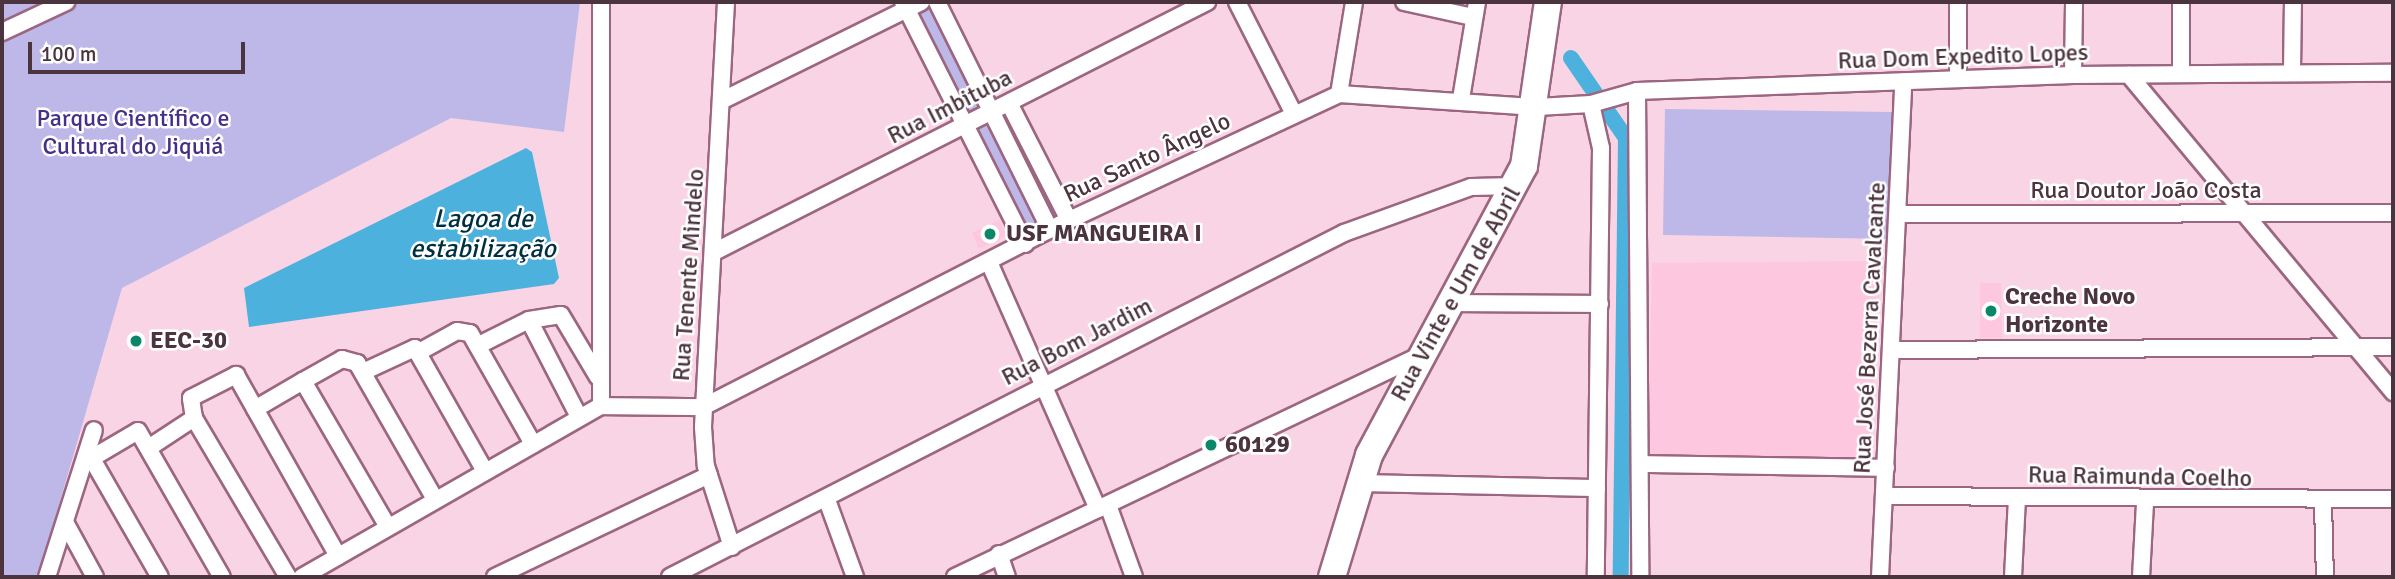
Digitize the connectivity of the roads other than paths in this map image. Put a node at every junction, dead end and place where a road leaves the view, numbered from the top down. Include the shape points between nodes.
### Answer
1 (66, 2) edge
2 (601, 2) edge
3 (726, 2) edge
4 (937, 2) edge
5 (1207, 2) edge
6 (1237, 2) edge
7 (1354, 2) edge
8 (1404, 2) edge
9 (1548, 2) edge
10 (1958, 2) edge
11 (2074, 2) edge
12 (2182, 2) edge
13 (2293, 2) edge
14 (911, 4) edge
15 (1475, 9) edge
16 (2, 32) edge
17 (2292, 71) junction
18 (2393, 73) edge
19 (2180, 74) junction
20 (2073, 75) junction
21 (2129, 75) junction
22 (1958, 79) junction
23 (1903, 82) junction
24 (1637, 91) junction
25 (1339, 94) junction
26 (1461, 99) junction
27 (723, 100) junction
28 (1009, 103) junction
29 (1594, 103) junction
30 (1537, 107) junction
31 (991, 112) junction
32 (1294, 114) junction
33 (965, 125) junction
34 (1517, 186) junction
35 (2243, 213) junction
36 (2393, 213) edge
37 (1899, 214) junction
38 (1069, 220) junction
39 (1050, 230) junction
40 (1025, 244) junction
41 (714, 252) junction
42 (989, 262) junction
43 (1453, 303) junction
44 (1600, 304) junction
45 (529, 320) junction
46 (479, 345) junction
47 (2356, 348) junction
48 (2393, 348) edge
49 (416, 350) junction
50 (1893, 350) junction
51 (1426, 352) junction
52 (363, 372) junction
53 (599, 379) junction
54 (1366, 380) junction
55 (303, 381) junction
56 (1042, 386) junction
57 (2393, 392) edge
58 (601, 406) junction
59 (703, 407) junction
60 (1393, 408) junction
61 (255, 409) junction
62 (579, 417) junction
63 (194, 418) junction
64 (94, 430) dead end
65 (533, 444) junction
66 (150, 447) junction
67 (90, 455) junction
68 (1642, 464) junction
69 (1886, 468) junction
70 (485, 471) junction
71 (709, 475) junction
72 (1357, 483) junction
73 (1597, 488) junction
74 (1885, 496) junction
75 (2017, 497) junction
76 (435, 499) junction
77 (2393, 499) edge
78 (827, 500) junction
79 (2145, 502) junction
80 (2323, 503) junction
81 (1103, 507) junction
82 (65, 522) junction
83 (388, 527) junction
84 (732, 547) junction
85 (999, 554) junction
86 (338, 556) junction
87 (47, 577) edge
88 (95, 577) edge
89 (160, 577) edge
90 (222, 577) edge
91 (288, 577) edge
92 (302, 577) edge
93 (495, 577) edge
94 (670, 577) edge
95 (855, 577) edge
96 (954, 577) edge
97 (1007, 577) edge
98 (1134, 577) edge
99 (1332, 577) edge
100 (1596, 577) edge
101 (1640, 577) edge
102 (1880, 577) edge
103 (2013, 577) edge
104 (2141, 577) edge
105 (2325, 577) edge

1 - 16 street
2 - 53 street
3 - 27 street, Rua Tenente Mindelo
4 - 31 street
5 - 28 street, Rua Imbituba
6 - 32 street
7 - 25 street
8 - 15 street
9 - 30 main road, Rua Vinte e Um de Abril
10 - 22 street
11 - 20 street
12 - 19 street
13 - 17 street
14 - 27 street
14 - 33 street
15 - 26 street
17 - 18 street, Rua Dom Expedito Lopes
17 - 19 street, Rua Dom Expedito Lopes
19 - 21 street, Rua Dom Expedito Lopes
20 - 21 street, Rua Dom Expedito Lopes
20 - 22 street, Rua Dom Expedito Lopes
21 - 35 street
22 - 23 street, Rua Dom Expedito Lopes
23 - 24 street, Rua Dom Expedito Lopes
23 - 37 street, Rua José Bezerra Cavalcante
24 - 29 street, Rua Dom Expedito Lopes
24 - 68 street
25 - 26 street, Rua Santo Ângelo
25 - 32 street, Rua Santo Ângelo
26 - 30 street, Rua Santo Ângelo
27 - 41 street, Rua Tenente Mindelo
28 - 31 street, Rua Imbituba
28 - 38 street
29 - 30 street, Rua Dom Expedito Lopes
29 - 44 street via 1601,148
30 - 34 main road, Rua Vinte e Um de Abril
31 - 33 street, Rua Imbituba
31 - 39 street
32 - 38 street, Rua Santo Ângelo
33 - 40 street
33 - 41 street, Rua Imbituba
34 - 43 main road, Rua Vinte e Um de Abril
34 - 56 street, Rua Bom Jardim via 1471,187 1344,233
35 - 36 street, Rua Doutor João Costa
35 - 37 street, Rua Doutor João Costa
35 - 47 street
37 - 50 street, Rua José Bezerra Cavalcante
38 - 39 street, Rua Santo Ângelo
39 - 40 street, Rua Santo Ângelo
40 - 42 street, Rua Santo Ângelo
41 - 59 street, Rua Tenente Mindelo
42 - 56 street
42 - 59 street, Rua Santo Ângelo
43 - 44 street
43 - 51 main road, Rua Vinte e Um de Abril
44 - 73 street
45 - 46 street
45 - 53 street via 566,317
45 - 62 street
46 - 49 street via 461,330
46 - 65 street
47 - 48 street
47 - 50 street
47 - 57 street
49 - 52 street
49 - 70 street
50 - 69 street, Rua José Bezerra Cavalcante
51 - 54 street
51 - 60 main road, Rua Vinte e Um de Abril
52 - 55 street via 346,358
52 - 76 street
53 - 58 street
54 - 60 street via 1389,387
54 - 81 street
55 - 61 street
55 - 83 street
56 - 78 street, Rua Bom Jardim
56 - 81 street
58 - 59 street, Rua Santo Ângelo
58 - 62 street
59 - 71 street, Rua Tenente Mindelo
60 - 72 main road, Rua Vinte e Um de Abril
61 - 63 street via 230,374 191,398
61 - 86 street
62 - 65 street
63 - 66 street
63 - 91 street
64 - 67 street
65 - 70 street
66 - 67 street via 131,430
66 - 90 street
67 - 82 street
67 - 89 street
68 - 69 street
68 - 101 street
69 - 74 street, Rua José Bezerra Cavalcante
70 - 76 street
71 - 84 street, Rua Tenente Mindelo
71 - 93 street
72 - 73 street
72 - 99 main road, Rua Vinte e Um de Abril
73 - 100 street
74 - 75 street, Rua Raimunda Coelho
74 - 102 street, Rua José Bezerra Cavalcante
75 - 79 street, Rua Raimunda Coelho
75 - 103 street
76 - 83 street
77 - 80 street, Rua Raimunda Coelho
78 - 84 street, Rua Bom Jardim
78 - 95 street
79 - 80 street, Rua Raimunda Coelho
79 - 104 street
80 - 105 street
81 - 85 street
81 - 98 street
82 - 87 street
82 - 88 street
83 - 86 street
84 - 94 street, Rua Bom Jardim
85 - 96 street
85 - 97 street
86 - 92 street

